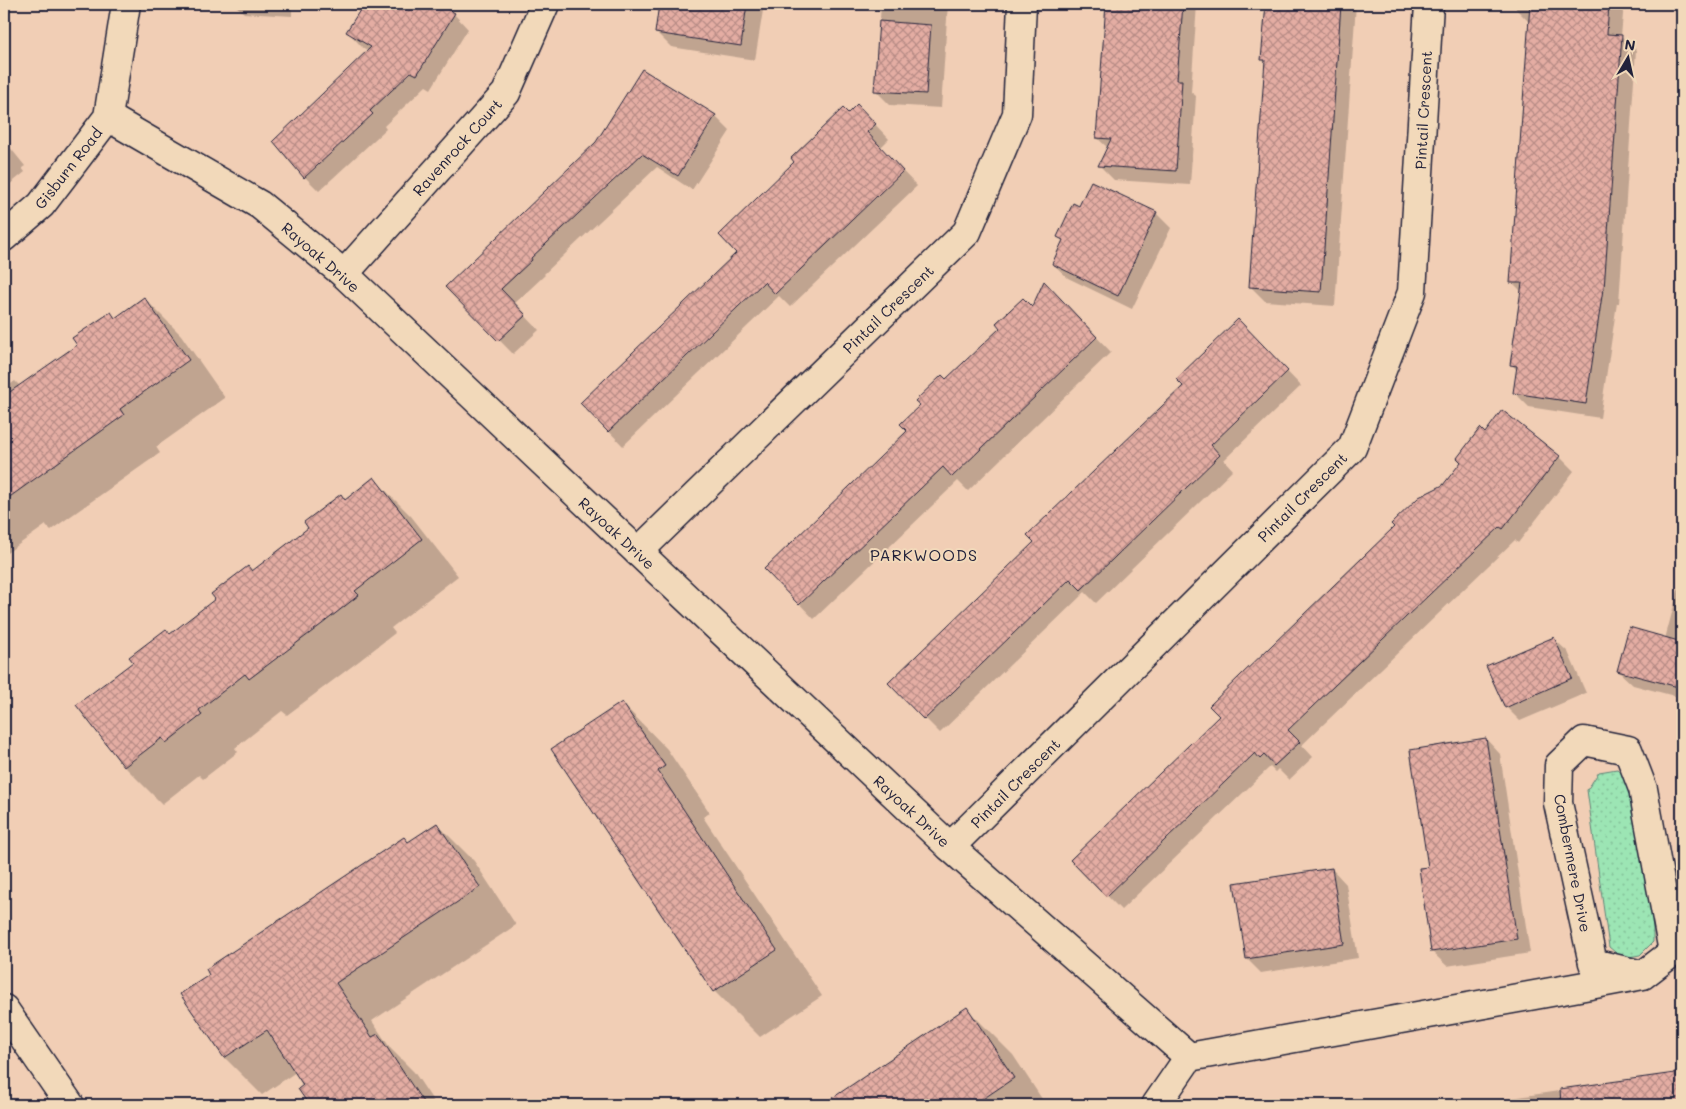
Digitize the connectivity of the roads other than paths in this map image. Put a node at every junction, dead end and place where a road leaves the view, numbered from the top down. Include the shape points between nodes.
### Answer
1 (126, 4) edge
2 (545, 4) edge
3 (1022, 4) edge
4 (1429, 4) edge
5 (108, 117) junction
6 (4, 237) edge
7 (344, 274) junction
8 (638, 552) junction
9 (950, 847) junction
10 (1643, 975) junction
11 (6, 1019) edge
12 (1188, 1057) junction
13 (70, 1105) edge
14 (1156, 1105) edge

1 - 5 street
2 - 7 street, Ravenrock Court via 506,93
3 - 8 street, Pintail Crescent via 1017,114 967,232
4 - 9 street, Pintail Crescent via 1412,292 1352,448
5 - 6 street, Gisburn Road via 41,205
5 - 7 street, Rayoak Drive via 260,204
7 - 8 street, Rayoak Drive
8 - 9 street, Rayoak Drive
9 - 12 street, Rayoak Drive
10 - 10 street, Combermere Drive via 1673,952 1643,789 1628,750 1584,741 1559,765 1558,803 1593,963
10 - 12 street, Combermere Drive
11 - 13 street
12 - 14 street

